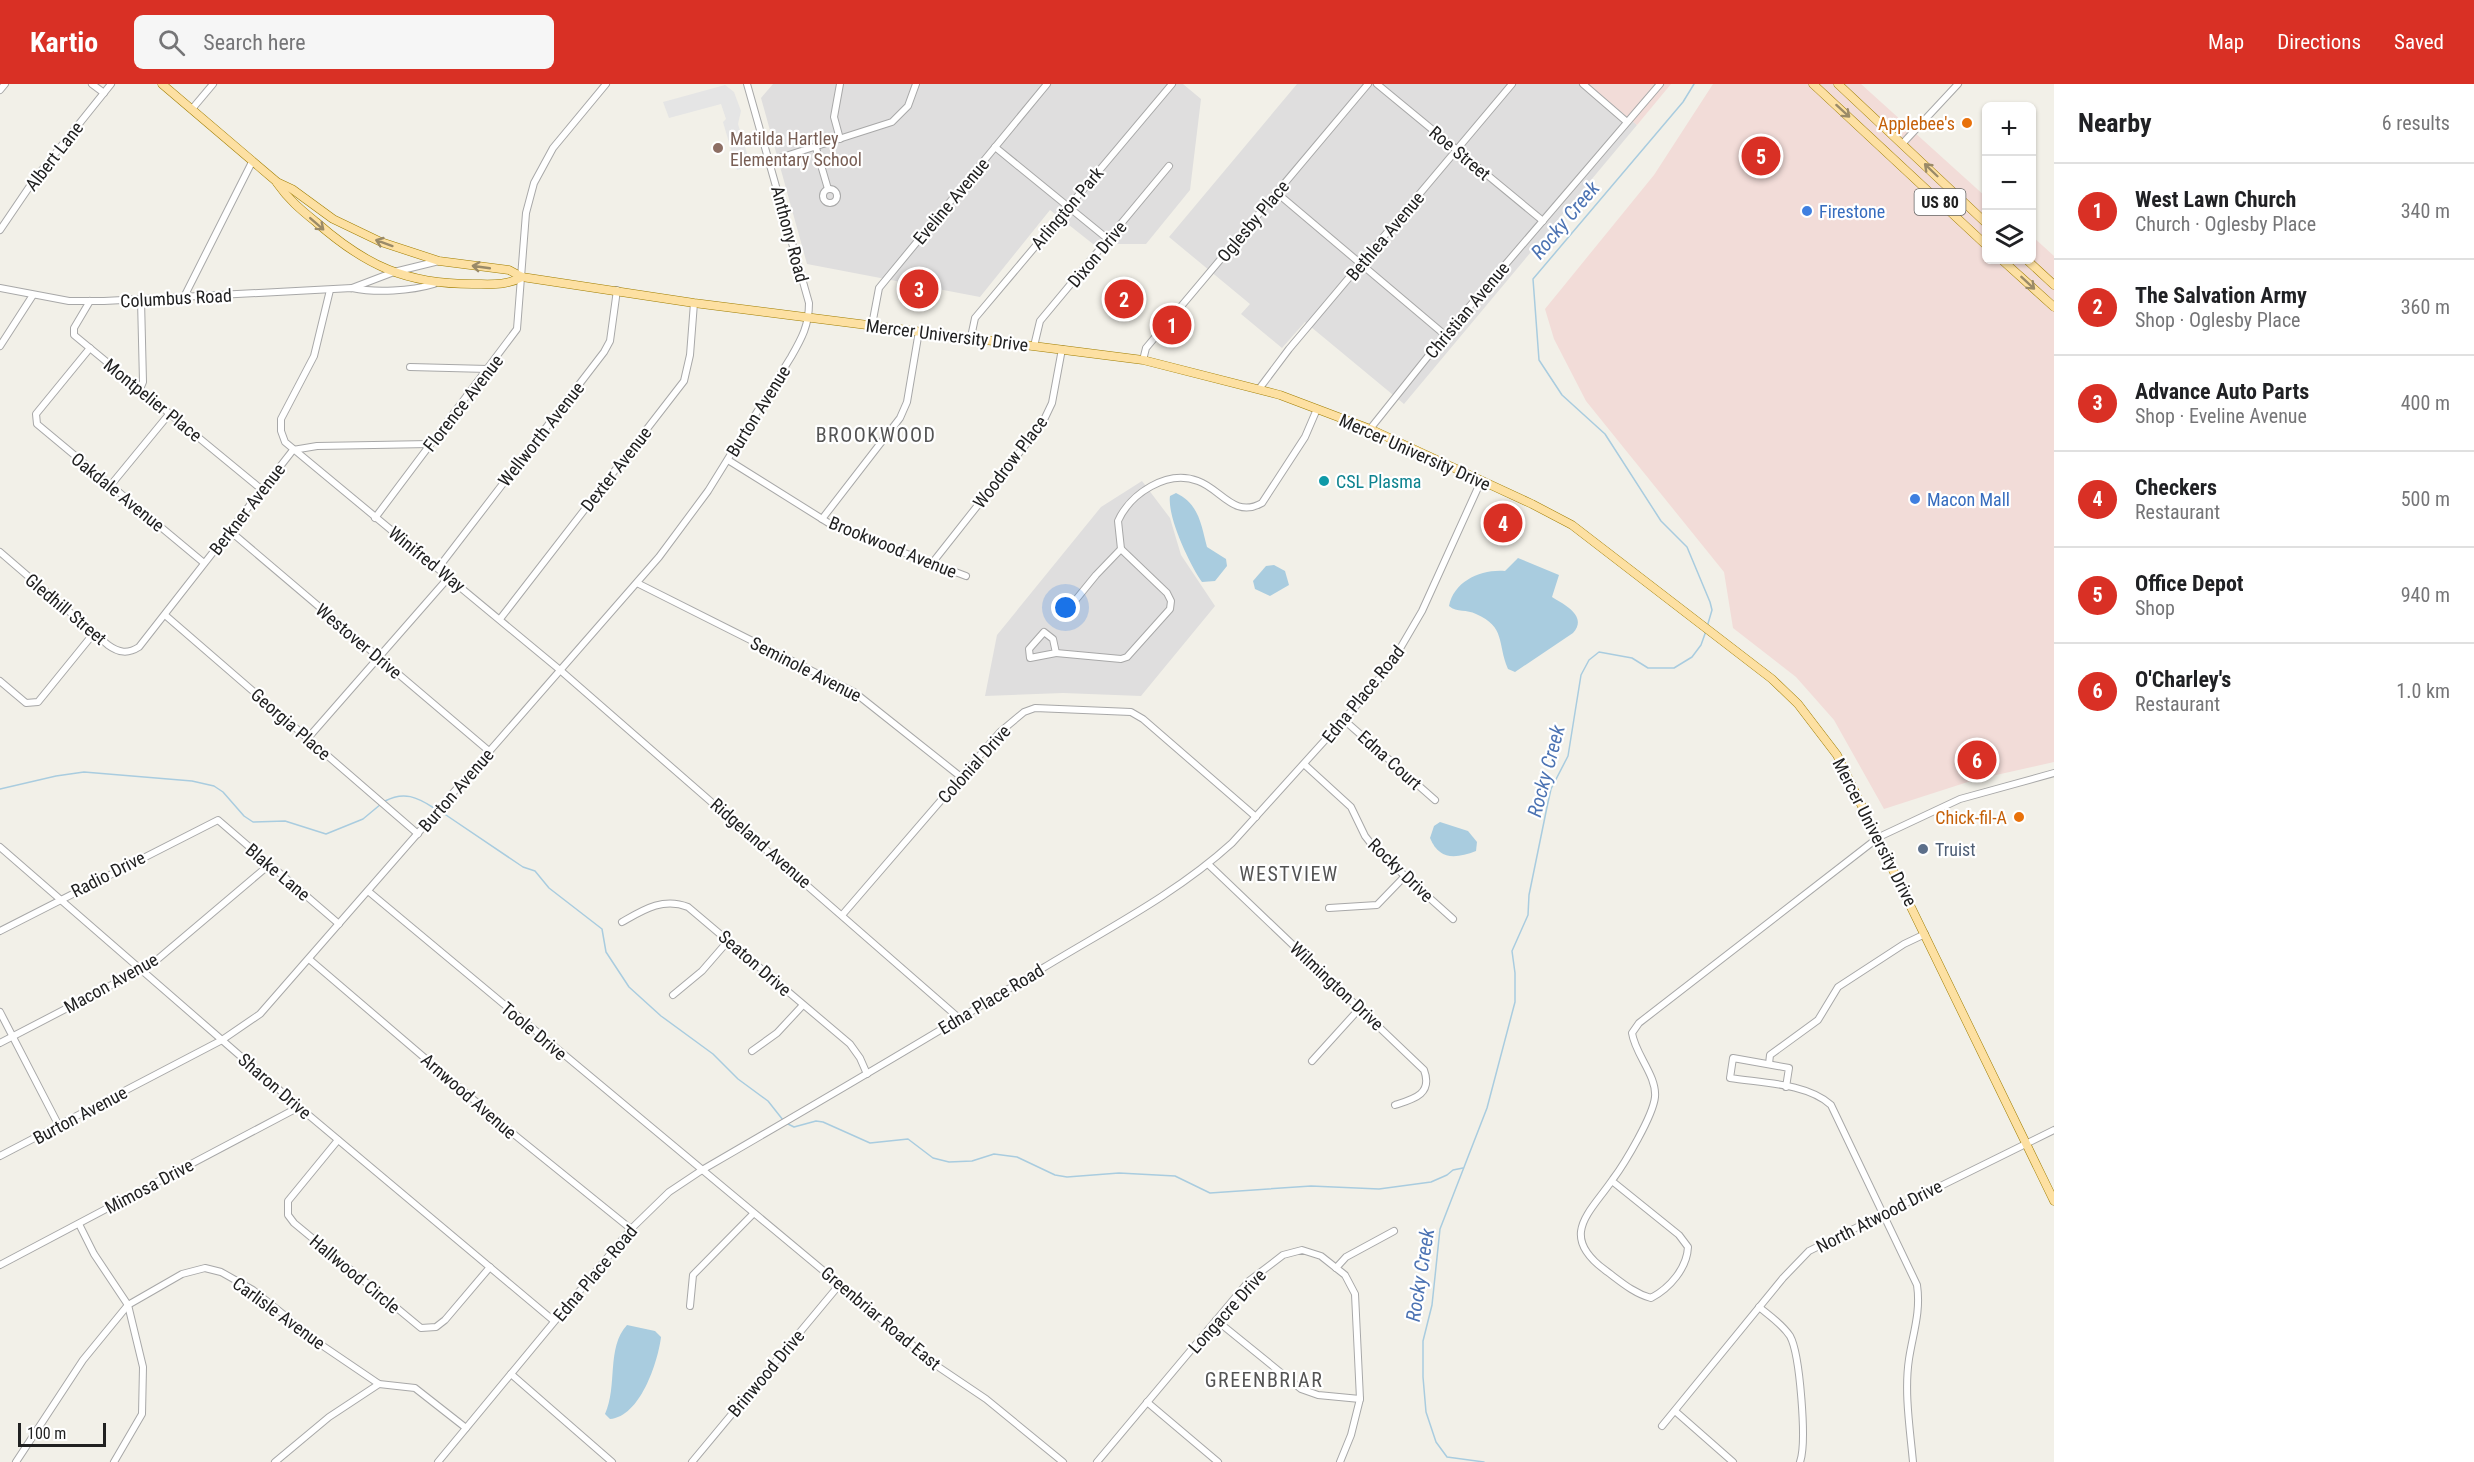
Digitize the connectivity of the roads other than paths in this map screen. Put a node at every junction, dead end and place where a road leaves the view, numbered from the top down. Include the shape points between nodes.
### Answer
1 (5, 84) edge
2 (92, 84) edge
3 (111, 84) edge
4 (162, 84) edge
5 (213, 84) edge
6 (606, 84) edge
7 (747, 84) edge
8 (840, 84) edge
9 (916, 84) edge
10 (1047, 84) edge
11 (1172, 84) edge
12 (1368, 84) edge
13 (1377, 84) edge
14 (1512, 84) edge
15 (1583, 84) edge
16 (1660, 84) edge
17 (1813, 84) edge
18 (1838, 84) edge
19 (1958, 84) edge
20 (0, 90) edge
21 (104, 93) junction
22 (192, 109) junction
23 (1627, 122) junction
24 (840, 139) junction
25 (1903, 143) junction
26 (995, 147) junction
27 (816, 148) junction
28 (1457, 150) junction
29 (770, 161) junction
30 (252, 162) junction
31 (1169, 166) dead end
32 (277, 182) junction
33 (828, 189) dead end
34 (1277, 193) junction
35 (1068, 206) junction
36 (1982, 219) edge
37 (1542, 221) junction
38 (0, 230) edge
39 (1109, 240) junction
40 (1982, 241) edge
41 (439, 261) junction
42 (1361, 264) junction
43 (2006, 264) edge
44 (2031, 264) edge
45 (394, 272) junction
46 (522, 277) junction
47 (435, 284) junction
48 (2054, 285) edge
49 (0, 288) edge
50 (352, 288) junction
51 (330, 290) junction
52 (617, 290) junction
53 (33, 295) junction
54 (184, 297) junction
55 (141, 300) junction
56 (90, 301) junction
57 (694, 303) junction
58 (2054, 307) edge
59 (809, 317) junction
60 (872, 325) junction
61 (919, 331) junction
62 (1445, 335) junction
63 (971, 337) junction
64 (0, 346) edge
65 (1034, 346) junction
66 (90, 348) junction
67 (1062, 349) junction
68 (1143, 360) junction
69 (410, 367) dead end
70 (488, 369) junction
71 (140, 389) junction
72 (1259, 389) junction
73 (1317, 409) junction
74 (170, 413) junction
75 (1370, 429) junction
76 (430, 444) junction
77 (293, 450) junction
78 (728, 460) junction
79 (1481, 481) junction
80 (110, 486) junction
81 (261, 489) junction
82 (375, 518) junction
83 (822, 519) junction
84 (230, 531) junction
85 (1121, 549) junction
86 (1, 556) edge
87 (933, 562) junction
88 (204, 563) junction
89 (439, 567) junction
90 (966, 576) dead end
91 (449, 577) junction
92 (637, 583) junction
93 (1065, 613) dead end
94 (165, 615) junction
95 (500, 620) junction
96 (94, 633) junction
97 (137, 648) joint
98 (1056, 652) junction
99 (379, 658) junction
100 (560, 670) junction
101 (0, 681) edge
102 (1344, 720) junction
103 (308, 738) junction
104 (489, 751) junction
105 (1305, 765) junction
106 (2054, 773) edge
107 (961, 777) junction
108 (1435, 800) dead end
109 (1256, 817) junction
110 (218, 820) joint
111 (418, 834) junction
112 (1879, 837) junction
113 (0, 847) edge
114 (1208, 864) junction
115 (269, 865) junction
116 (1405, 876) junction
117 (368, 891) junction
118 (61, 898) junction
119 (1329, 908) dead end
120 (843, 914) junction
121 (1453, 919) dead end
122 (622, 922) dead end
123 (339, 924) junction
124 (0, 931) edge
125 (1925, 934) junction
126 (728, 941) junction
127 (309, 959) junction
128 (142, 969) junction
129 (673, 994) dead end
130 (803, 1005) junction
131 (1360, 1008) junction
132 (0, 1012) edge
133 (960, 1018) junction
134 (13, 1036) junction
135 (222, 1040) junction
136 (0, 1043) edge
137 (752, 1051) dead end
138 (1312, 1061) dead end
139 (1769, 1064) junction
140 (867, 1074) junction
141 (1786, 1087) junction
142 (1395, 1105) dead end
143 (299, 1107) junction
144 (59, 1125) junction
145 (2054, 1130) edge
146 (338, 1140) junction
147 (2026, 1144) junction
148 (0, 1156) edge
149 (702, 1170) junction
150 (1612, 1181) junction
151 (2054, 1201) edge
152 (1884, 1212) junction
153 (753, 1214) junction
154 (79, 1224) junction
155 (631, 1229) junction
156 (1394, 1231) dead end
157 (0, 1265) edge
158 (490, 1267) junction
159 (1336, 1268) junction
160 (840, 1284) junction
161 (128, 1305) junction
162 (690, 1306) dead end
163 (1759, 1307) junction
164 (1216, 1320) junction
165 (554, 1322) junction
166 (511, 1374) junction
167 (379, 1384) junction
168 (1360, 1399) junction
169 (1147, 1402) junction
170 (1675, 1411) junction
171 (1662, 1426) dead end
172 (466, 1428) junction
173 (16, 1462) edge
174 (114, 1462) edge
175 (275, 1462) edge
176 (438, 1462) edge
177 (612, 1462) edge
178 (692, 1462) edge
179 (1063, 1462) edge
180 (1097, 1462) edge
181 (1218, 1462) edge
182 (1340, 1462) edge
183 (1733, 1462) edge
184 (1800, 1462) edge
185 (1913, 1462) edge

1 - 20 street
2 - 21 street
3 - 21 street, Albert Lane
4 - 22 main road, Mercer University Drive
5 - 22 street
6 - 46 street, Florence Avenue via 540,167 526,213
7 - 29 street, Anthony Road
8 - 24 street via 834,117
9 - 24 street via 908,106 897,118 882,127
10 - 26 street, Eveline Avenue
11 - 35 street, Arlington Park
12 - 34 street, Oglesby Place
13 - 28 street, Roe Street
14 - 28 street, Bethlea Avenue
15 - 23 street
16 - 23 street, Christian Avenue
17 -> 40 main road, US 80
18 - 25 main road, US 80
19 - 25 street
21 - 38 street, Albert Lane via 34,180
22 - 30 main road, Mercer University Drive
23 - 37 street, Christian Avenue
24 - 27 street
36 -> 25 main road, US 80
26 - 35 street
26 - 60 street, Eveline Avenue via 879,288
27 - 29 street
27 - 33 street
28 - 37 street, Roe Street
28 - 42 street, Bethlea Avenue
29 - 59 street, Anthony Road via 809,303
30 - 32 main road, Mercer University Drive
30 - 54 street
31 - 39 street, Dixon Drive
41 -> 32 main road, Mercer University Drive via 357,232
32 -> 45 main road, Mercer University Drive via 288,198 348,249
34 - 42 street
34 - 68 street, Oglesby Place via 1146,348
35 - 39 street
35 - 63 street, Arlington Park via 975,318
37 - 62 street, Christian Avenue
39 - 65 street, Dixon Drive via 1038,324
41 - 45 street, Columbus Road
46 -> 41 main road, Mercer University Drive via 509,270
42 - 62 street
42 - 72 street, Bethlea Avenue
43 -> 58 main road
44 - 48 main road
45 - 47 main road, Mercer University Drive
45 - 50 street, Columbus Road
46 - 47 main road, Mercer University Drive via 510,284
46 - 52 main road, Mercer University Drive
46 - 70 street, Florence Avenue via 517,329
47 - 50 street, Columbus Road via 395,289
49 - 53 street, Columbus Road
50 - 51 street, Columbus Road
51 - 54 street, Columbus Road
51 - 77 street, Berkner Avenue via 314,356 281,419 283,438
52 - 57 main road, Mercer University Drive
52 - 89 street, Wellworth Avenue via 610,341 604,352
53 - 56 street, Columbus Road
53 - 64 street
54 - 55 street, Columbus Road
55 - 56 street, Columbus Road
55 - 71 street
56 - 66 street, Montpelier Place via 73,330
57 - 59 main road, Mercer University Drive
57 - 95 street, Dexter Avenue via 684,381
59 - 60 main road, Mercer University Drive
59 - 78 street, Burton Avenue via 806,332
60 - 61 main road, Mercer University Drive
61 - 63 main road, Mercer University Drive
61 - 83 street via 908,402 900,418
62 - 75 street, Christian Avenue
63 - 65 main road, Mercer University Drive
65 - 67 main road, Mercer University Drive
66 - 71 street, Montpelier Place
66 - 80 street, Oakdale Avenue via 35,418 38,426
67 - 68 main road, Mercer University Drive
67 - 87 street, Woodrow Place via 1052,403 1042,424
68 - 72 main road, Mercer University Drive
69 - 70 street
70 - 76 street, Florence Avenue
71 - 74 street, Montpelier Place
72 - 73 main road, Mercer University Drive
73 - 75 main road, Mercer University Drive
73 - 85 street via 1305,437 1262,503 1241,507 1195,480 1162,481 1143,491 1121,514
74 - 80 street
74 - 81 street, Montpelier Place
75 - 79 main road, Mercer University Drive
76 - 77 street
76 - 82 street, Florence Avenue
77 - 81 street, Berkner Avenue
77 - 82 street, Winifred Way
78 - 83 street, Brookwood Avenue
78 - 92 street, Burton Avenue via 684,526
79 - 102 street, Edna Place Road via 1401,649
79 - 112 main road, Mercer University Drive via 1572,525 1779,686 1816,726 1846,770
80 - 88 street, Oakdale Avenue
81 - 84 street, Berkner Avenue
82 - 89 street, Winifred Way
83 - 87 street, Brookwood Avenue
84 - 88 street, Berkner Avenue
84 - 99 street, Westover Drive
85 - 93 street
85 - 98 street via 1167,593 1170,609 1127,657
86 - 96 street, Gledhill Street
87 - 90 street, Brookwood Avenue
88 - 94 street, Berkner Avenue
89 - 91 street, Winifred Way
91 - 95 street, Winifred Way
91 - 99 street
92 - 100 street, Burton Avenue
92 - 107 street, Seminole Avenue via 854,692
94 - 97 street, Berkner Avenue
94 - 103 street, Georgia Place
95 - 100 street, Winifred Way
96 - 97 street, Gledhill Street via 120,652
96 - 101 street via 38,702 26,703
98 - 98 street via 1053,639 1044,632 1028,653 1035,658
99 - 103 street
99 - 104 street, Westover Drive
100 - 104 street, Burton Avenue
100 - 120 street, Ridgeland Avenue
102 - 105 street, Edna Place Road
102 - 108 street, Edna Court
103 - 111 street, Georgia Place
104 - 111 street, Burton Avenue
105 - 109 street, Edna Place Road
105 - 116 street, Rocky Drive via 1351,807 1371,844
106 - 112 street via 1960,799
107 - 109 street, Colonial Drive via 1000,732 1024,712 1048,707 1111,709 1131,712 1143,719
107 - 120 street, Colonial Drive
109 - 114 street, Edna Place Road
110 - 115 street, Blake Lane
110 - 118 street, Radio Drive
111 - 117 street, Burton Avenue
112 - 125 main road, Mercer University Drive
112 - 150 street via 1639,1023 1632,1033 1633,1043 1655,1097 1632,1149
113 - 118 street, Sharon Drive
114 - 131 street, Wilmington Drive
114 - 133 street, Edna Place Road
115 - 123 street, Blake Lane
115 - 128 street, Macon Avenue
116 - 119 street via 1377,905
116 - 121 street, Rocky Drive
117 - 123 street, Burton Avenue
117 - 149 street, Toole Drive
118 - 124 street, Radio Drive
118 - 128 street, Sharon Drive
120 - 133 street, Ridgeland Avenue
122 - 126 street, Seaton Drive via 652,906 679,904 696,912
123 - 127 street, Burton Avenue
125 - 139 street via 1838,987 1818,1020 1770,1055
125 - 147 main road, Mercer University Drive
126 - 129 street via 702,971
126 - 130 street, Seaton Drive
127 - 135 street, Burton Avenue via 260,1014
127 - 155 street, Arnwood Avenue
128 - 134 street, Macon Avenue
128 - 135 street, Sharon Drive
130 - 137 street via 777,1033
130 - 140 street, Seaton Drive via 850,1044
131 - 138 street
131 - 142 street, Wilmington Drive via 1419,1064 1427,1078 1419,1097
132 - 134 street
133 - 140 street, Edna Place Road
134 - 136 street, Macon Avenue
134 - 144 street
135 - 143 street, Sharon Drive
135 - 144 street, Burton Avenue
139 - 141 street via 1789,1068
139 - 141 street via 1733,1058 1730,1078
140 - 149 street, Edna Place Road
141 - 152 street via 1820,1095 1836,1110
143 - 146 street, Sharon Drive
143 - 154 street, Mimosa Drive
144 - 148 street, Burton Avenue
145 - 147 street, North Atwood Drive
146 - 158 street, Sharon Drive
146 - 158 street, Hallwood Circle via 288,1200 288,1215 417,1326 436,1327 445,1320
147 - 151 main road, Mercer University Drive
147 - 152 street, North Atwood Drive
149 - 153 street, Greenbriar Road East
149 - 155 street, Edna Place Road via 669,1192
150 - 150 street via 1583,1218 1580,1237 1599,1266 1637,1294 1651,1298 1664,1291 1687,1261 1688,1247
152 - 163 street, North Atwood Drive via 1809,1251
152 - 185 street via 1912,1269 1920,1299 1909,1369
153 - 160 street, Greenbriar Road East
153 - 162 street via 693,1275
154 - 157 street, Mimosa Drive
154 - 161 street
155 - 165 street, Edna Place Road
156 - 159 street via 1346,1257
158 - 165 street, Sharon Drive
159 - 164 street, Longacre Drive via 1311,1251 1287,1253 1249,1281
159 - 168 street, Longacre Drive via 1350,1281 1355,1294
160 - 178 street, Brinwood Drive
160 - 179 street, Greenbriar Road East via 940,1368 986,1399
161 - 167 street, Carlisle Avenue via 190,1270 221,1272 253,1290 323,1346
161 - 173 street, Carlisle Avenue via 83,1360
161 - 174 street via 143,1367 142,1414
163 - 170 street, North Atwood Drive
163 - 184 street via 1783,1327 1795,1352 1803,1450
164 - 168 street via 1301,1389 1318,1395
164 - 169 street, Longacre Drive
165 - 166 street, Edna Place Road
166 - 172 street, Edna Place Road
166 - 177 street
167 - 172 street, Carlisle Avenue via 415,1388
167 - 175 street
168 - 182 street, Longacre Drive
169 - 180 street, Longacre Drive
169 - 181 street
170 - 171 street, North Atwood Drive
170 - 183 street
172 - 176 street, Edna Place Road

